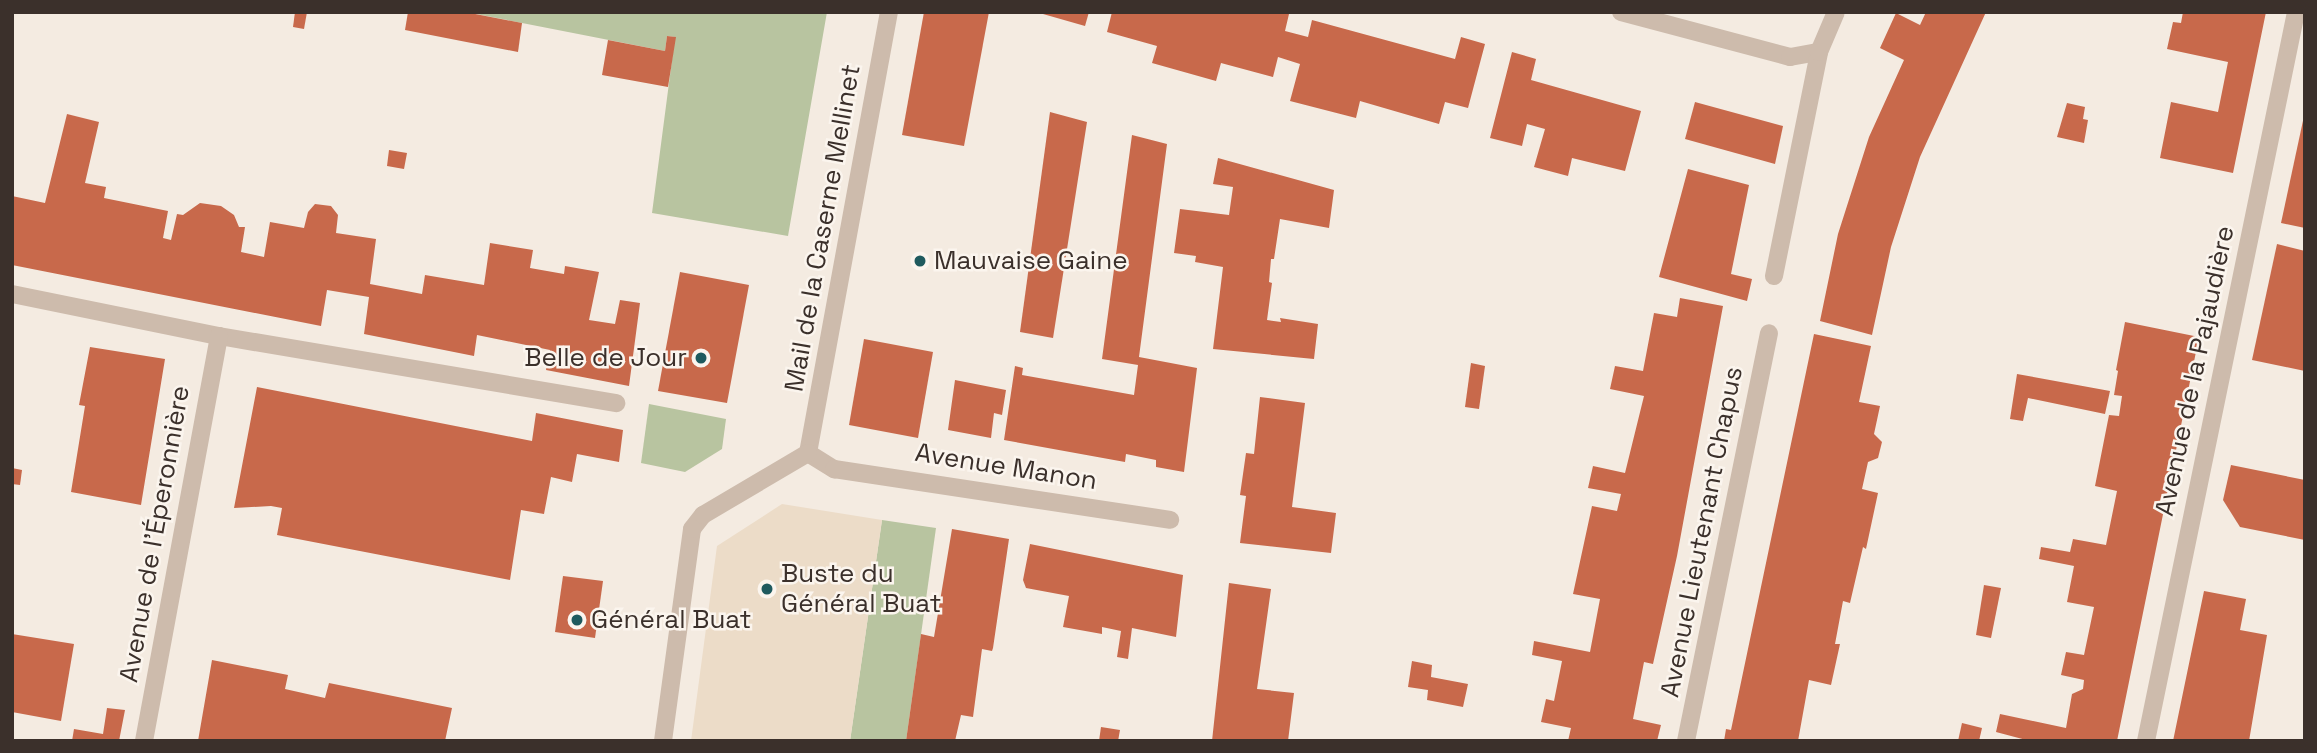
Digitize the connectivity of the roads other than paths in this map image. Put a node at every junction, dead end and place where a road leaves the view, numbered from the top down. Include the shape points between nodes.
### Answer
1 (889, 12) edge
2 (1621, 12) edge
3 (1836, 12) edge
4 (2296, 12) edge
5 (1819, 51) junction
6 (1774, 276) dead end
7 (12, 294) edge
8 (1769, 333) dead end
9 (219, 336) junction
10 (616, 403) dead end
11 (808, 453) junction
12 (1171, 520) dead end
13 (144, 741) edge
14 (663, 741) edge
15 (1686, 741) edge
16 (2146, 741) edge

1 - 11 street, Mail de la Caserne Mellinet
2 - 5 street via 1790,57
3 - 5 street
4 - 16 street, Avenue de la Pajaudière
5 - 6 street
7 - 9 street
8 - 15 street, Avenue Lieutenant Chapus
9 - 10 street
9 - 13 street, Avenue de l'Éperonnière
11 - 12 street, Avenue Manon via 834,469
11 - 14 street via 704,515 692,529

